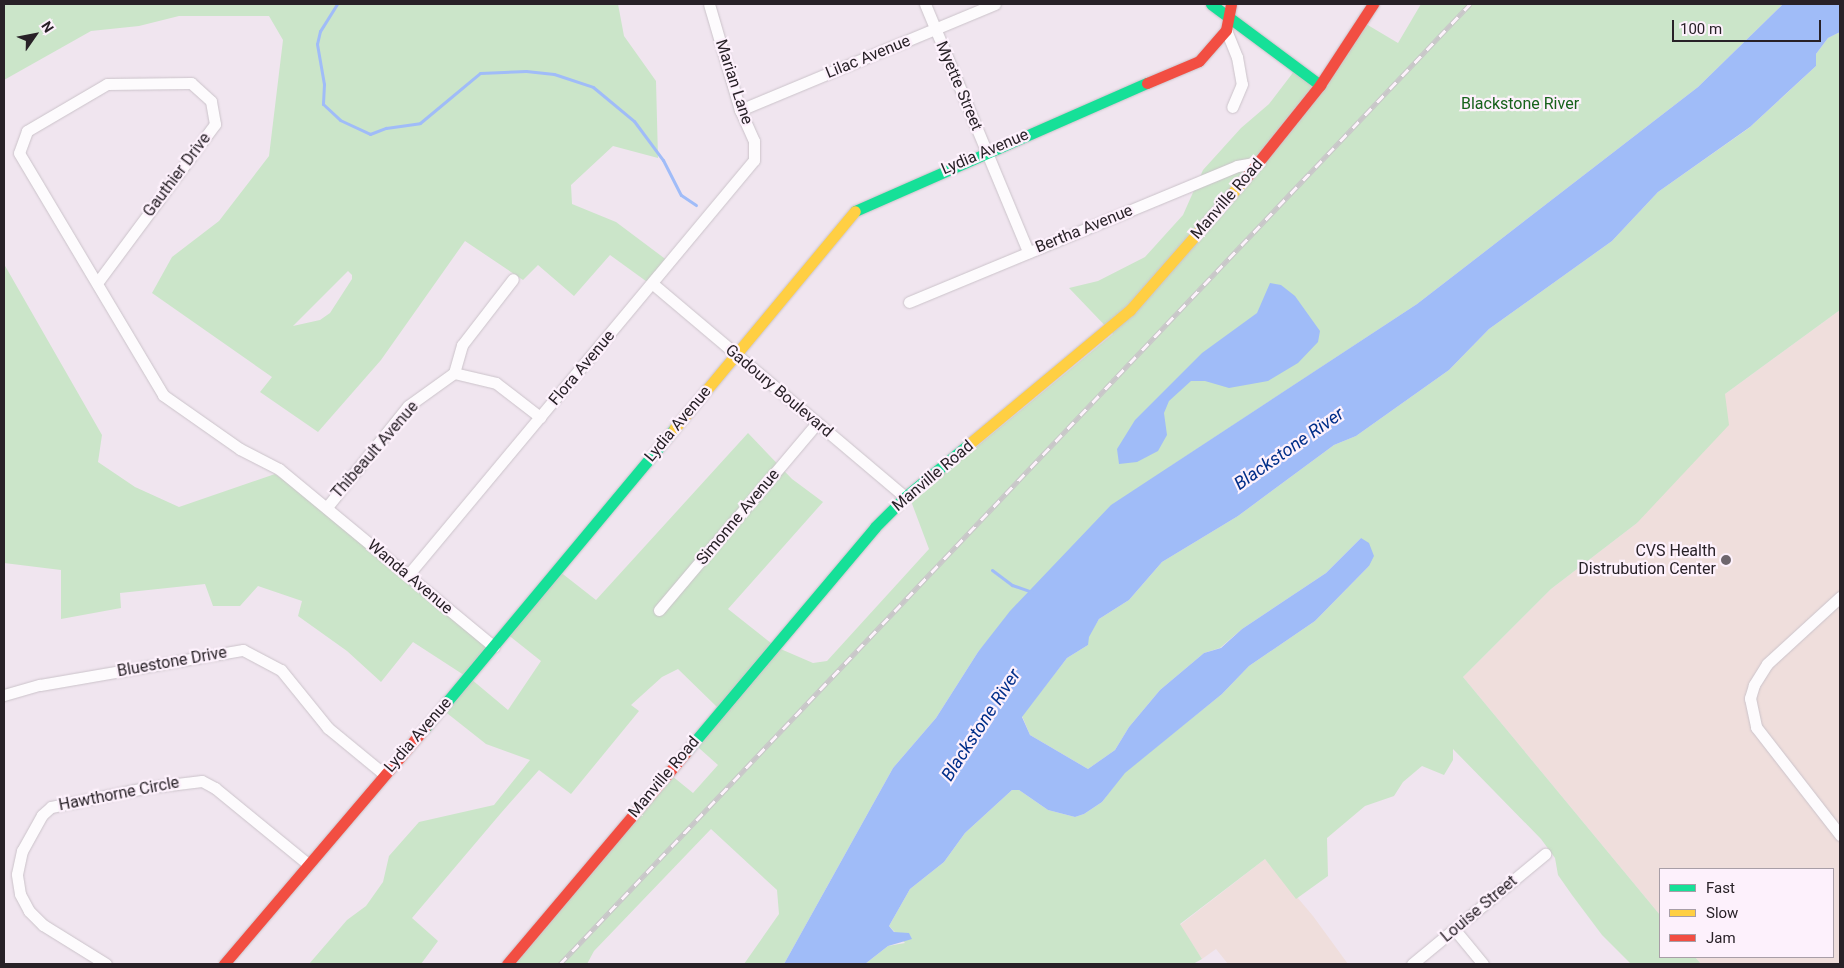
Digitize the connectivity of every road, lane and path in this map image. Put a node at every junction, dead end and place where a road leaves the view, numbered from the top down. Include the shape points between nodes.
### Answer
1 (712, 4) edge
2 (924, 4) edge
3 (995, 4) edge
4 (1211, 4) edge
5 (1231, 4) edge
6 (1373, 4) edge
7 (1227, 24) junction
8 (935, 29) junction
9 (1320, 85) junction
10 (1232, 107) dead end
11 (740, 110) junction
12 (986, 152) junction
13 (754, 160) joint
14 (1260, 162) junction
15 (1028, 252) junction
16 (513, 279) dead end
17 (97, 283) junction
18 (653, 284) junction
19 (909, 302) dead end
20 (736, 355) junction
21 (454, 373) junction
22 (540, 418) junction
23 (817, 423) junction
24 (905, 498) junction
25 (327, 507) junction
26 (408, 575) junction
27 (1840, 596) edge
28 (659, 610) dead end
29 (494, 647) junction
30 (4, 695) edge
31 (384, 774) junction
32 (1840, 834) edge
33 (1545, 854) dead end
34 (308, 864) junction
35 (1455, 930) junction
36 (106, 964) edge
37 (224, 964) edge
38 (507, 964) edge
39 (1412, 964) edge
40 (1484, 964) edge

1 - 11 street, Marian Lane
2 - 8 street, Myette Street
3 - 8 street, Lilac Avenue
4 - 7 street
5 - 7 street
6 - 9 street, Manville Road
7 - 9 street
7 - 10 street via 1242,84
7 - 12 street, Lydia Avenue via 1199,61
8 - 11 street, Lilac Avenue
8 - 12 street, Myette Street
9 - 14 street, Manville Road
11 - 13 street, Marian Lane via 754,141
12 - 15 street, Myette Street
12 - 20 street, Lydia Avenue via 858,207
13 - 18 street, Flora Avenue
14 - 15 street, Bertha Avenue via 1237,166
14 - 24 street, Manville Road via 1130,310
15 - 19 street, Bertha Avenue
16 - 21 street via 462,345
17 - 17 street, Gauthier Drive via 215,124 210,100 191,84 107,84 27,131 19,153
17 - 25 street, Gauthier Drive via 163,395 240,449 279,468
18 - 20 street, Gadoury Boulevard
18 - 22 street, Flora Avenue
20 - 23 street, Gadoury Boulevard
20 - 29 street, Lydia Avenue
21 - 22 street via 496,382
21 - 25 street, Thibeault Avenue via 408,406
22 - 26 street, Flora Avenue
23 - 24 street, Gadoury Boulevard
23 - 28 street, Simonne Avenue
24 - 38 street, Manville Road via 875,527
25 - 26 street, Wanda Avenue
26 - 29 street, Wanda Avenue
27 - 32 street via 1767,664 1750,698 1756,727
29 - 31 street, Lydia Avenue
30 - 31 street, Bluestone Drive via 40,684 243,650 282,670 328,728
31 - 34 street, Lydia Avenue
33 - 35 street, Louise Street
34 - 36 street, Hawthorne Circle via 215,788 202,781 144,788 51,807 42,815 22,851 17,874 20,894 29,911 43,925
34 - 37 street, Lydia Avenue
35 - 39 street, Louise Street
35 - 40 street

